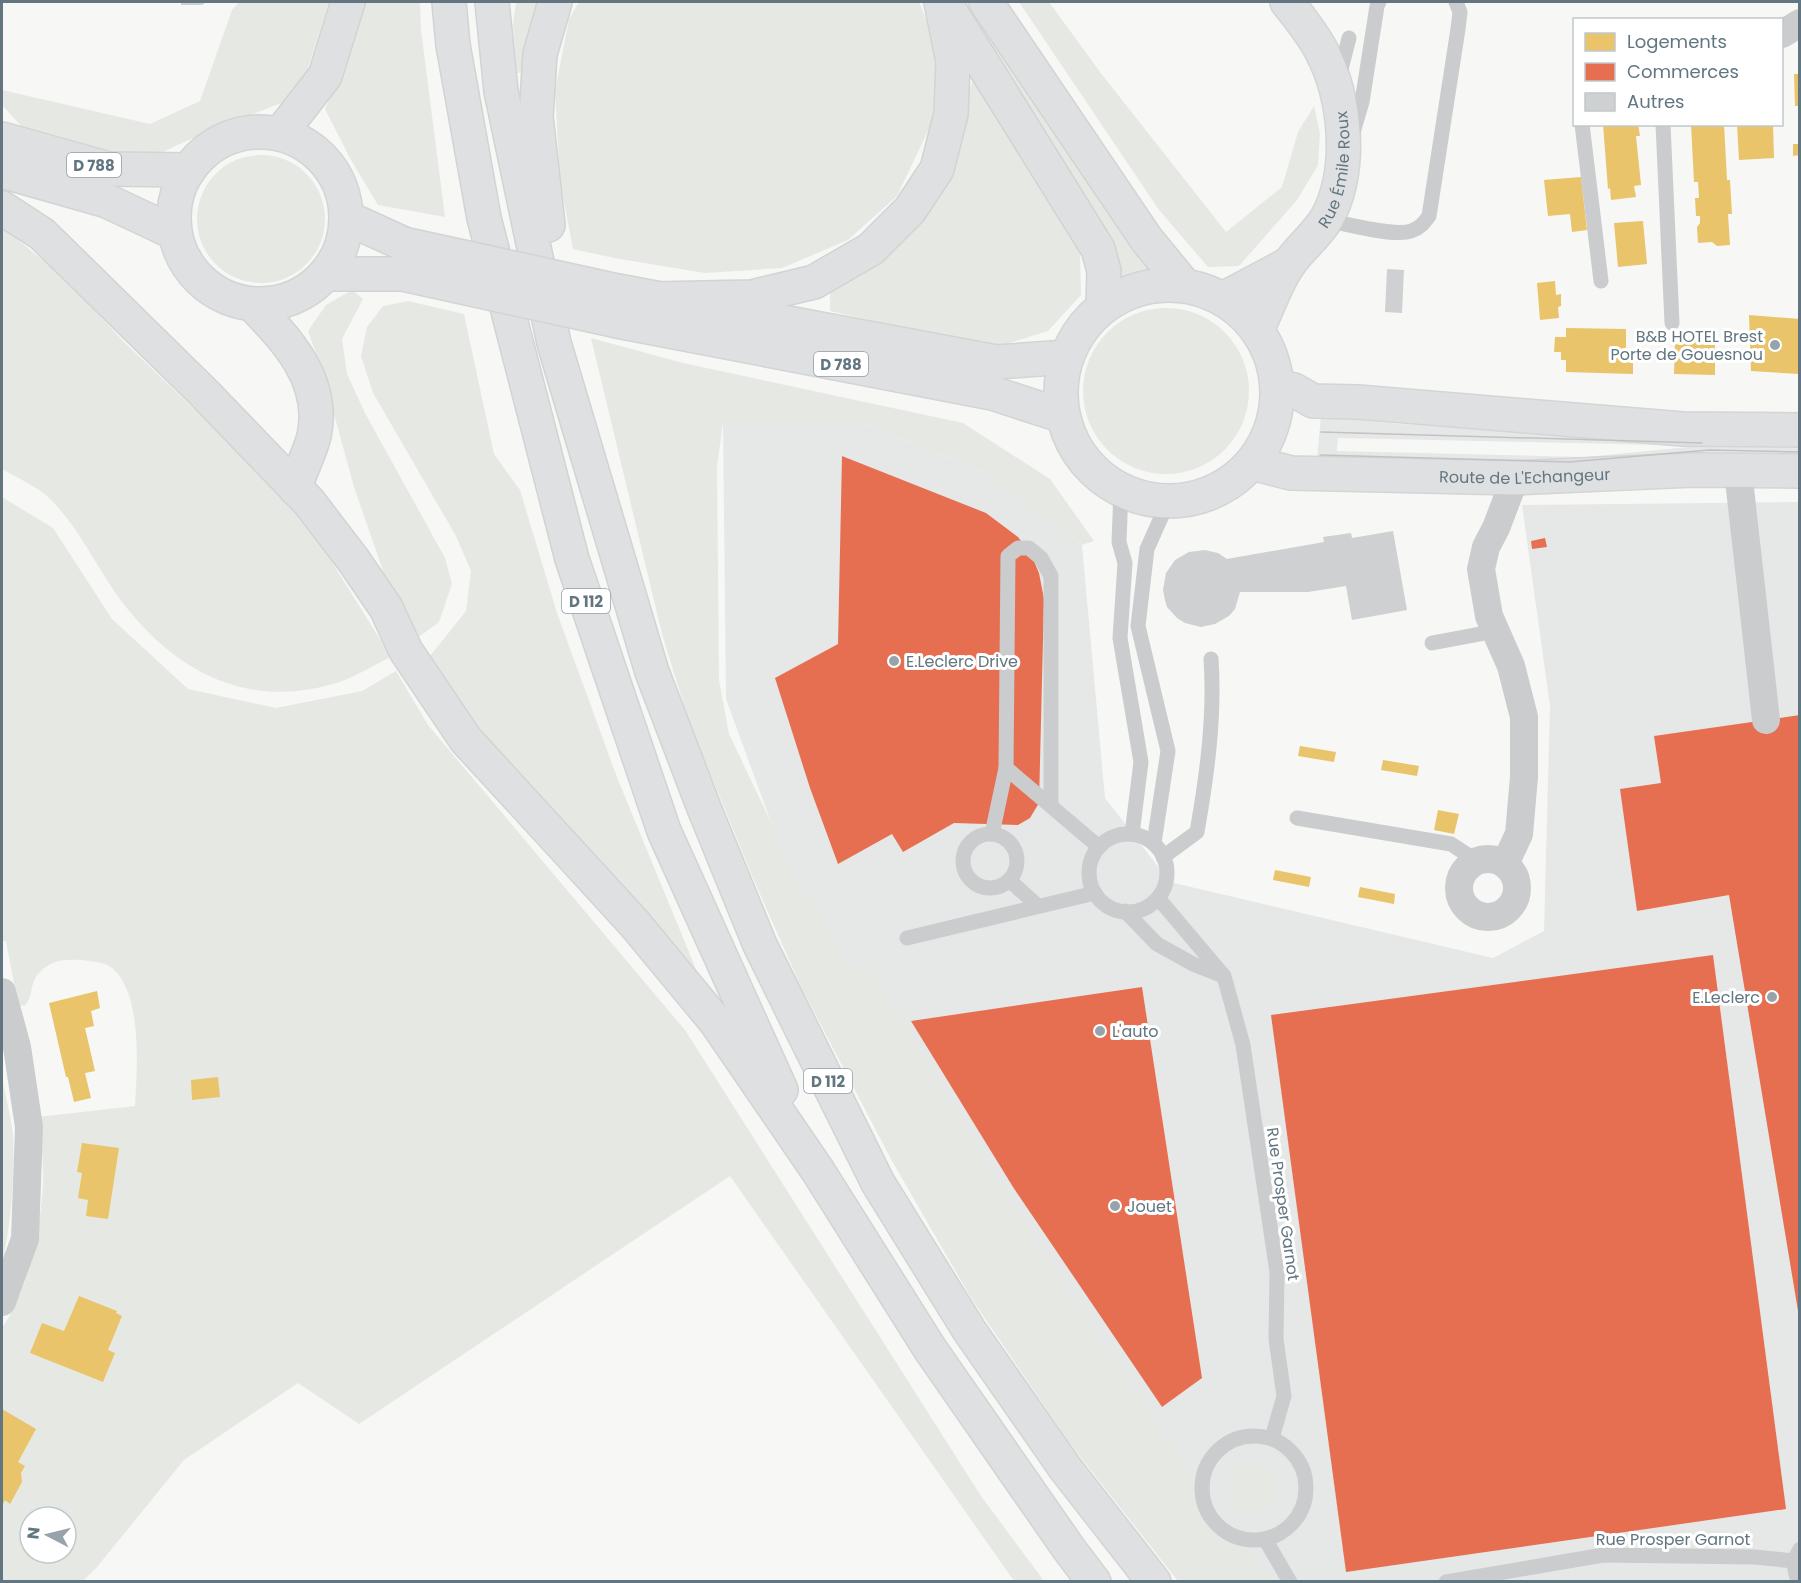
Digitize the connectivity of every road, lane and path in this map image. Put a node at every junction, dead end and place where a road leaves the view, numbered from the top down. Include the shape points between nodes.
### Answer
1 (348, 2) edge
2 (449, 2) edge
3 (492, 2) edge
4 (555, 2) edge
5 (943, 2) edge
6 (986, 2) edge
7 (1287, 2) edge
8 (1379, 2) edge
9 (1456, 2) edge
10 (1800, 23) edge
11 (1783, 33) edge
12 (1348, 38) dead end
13 (1336, 89) junction
14 (1582, 126) edge
15 (1663, 126) edge
16 (280, 134) junction
17 (2, 139) edge
18 (189, 170) junction
19 (2, 171) edge
20 (1338, 185) junction
21 (2, 208) edge
22 (347, 218) junction
23 (1326, 220) junction
24 (175, 232) junction
25 (403, 259) junction
26 (1287, 265) junction
27 (326, 274) junction
28 (1601, 281) dead end
29 (1184, 285) junction
30 (655, 299) junction
31 (1223, 299) junction
32 (252, 304) junction
33 (617, 306) junction
34 (1103, 306) junction
35 (1672, 323) dead end
36 (1257, 330) junction
37 (1067, 357) junction
38 (1277, 387) junction
39 (1063, 416) junction
40 (1800, 430) edge
41 (1252, 462) junction
42 (1738, 471) junction
43 (1800, 471) edge
44 (1515, 478) junction
45 (295, 488) junction
46 (1121, 490) junction
47 (1168, 502) junction
48 (607, 526) junction
49 (1496, 631) junction
50 (1432, 643) dead end
51 (1211, 659) dead end
52 (1766, 720) dead end
53 (1006, 768) junction
54 (1051, 805) junction
55 (1297, 818) dead end
56 (992, 834) junction
57 (1132, 834) junction
58 (1154, 843) junction
59 (1099, 847) junction
60 (1163, 856) junction
61 (1491, 863) joint
62 (1009, 880) junction
63 (1095, 893) junction
64 (1158, 898) junction
65 (1038, 906) junction
66 (1125, 911) junction
67 (907, 938) dead end
68 (1224, 976) junction
69 (2, 992) edge
70 (818, 1171) junction
71 (2, 1302) edge
72 (1272, 1438) junction
73 (1265, 1539) junction
74 (1797, 1555) edge
75 (1094, 1581) edge
76 (1154, 1581) edge
77 (1290, 1581) edge
78 (1446, 1581) edge
79 (1799, 1581) edge

1 - 16 main road via 325,76
2 - 70 main road, D 112 via 484,218 572,559 664,831
3 - 48 main road, D 112 via 501,91 552,331
4 - 48 main road via 540,54 536,117 549,226
5 - 30 main road via 953,62 951,114 937,169 910,210 871,249 814,282 752,297
5 - 34 main road via 1098,249 1104,271
6 - 29 main road via 1147,240
7 - 13 main road, Rue Émile Roux via 1322,50
8 - 20 lane via 1362,102
9 - 23 lane via 1459,21 1429,216 1422,226 1395,233
10 - 11 street
12 - 13 lane
13 - 20 main road, Rue Émile Roux via 1344,150
14 - 28 lane
15 - 35 lane
16 - 18 main road via 262,131 228,138 213,146
16 - 22 main road via 303,142 322,157 336,177
17 - 18 main road, D 788 via 109,169
18 - 24 main road via 176,200
19 - 24 main road, D 788 via 107,201
20 - 23 main road, Rue Émile Roux
21 - 45 main road via 42,234
22 - 25 main road
22 - 27 main road via 337,257
23 - 26 main road, Rue Émile Roux
24 - 32 main road via 189,267 202,282 217,293
25 - 27 main road
25 - 33 main road, D 788, bridge
26 - 31 main road, Rue Émile Roux
26 - 36 main road, Rue Émile Roux
27 - 32 main road via 314,286 285,301
29 - 31 main road
29 - 34 main road via 1156,285 1128,292
30 - 33 main road, D 788
30 - 37 main road, D 788 via 996,362
31 - 36 main road via 1242,312
32 - 45 main road via 295,351 309,380 316,410 314,436
33 - 39 main road, D 788 via 992,393
34 - 37 main road via 1081,329
36 - 38 main road via 1271,357
37 - 39 main road via 1060,386
38 - 40 main road via 1294,390 1313,401 1683,429
38 - 41 main road via 1275,414 1267,439
39 - 46 main road via 1074,446 1094,472
41 - 44 main road, Route de L'Echangeur via 1291,473
41 - 47 main road via 1228,484 1200,498
42 - 43 main road, Route de L'Echangeur
42 - 44 main road, Route de L'Echangeur
42 - 52 street
44 - 49 street via 1486,547 1481,569 1489,616
45 - 70 main road via 380,598 406,651 466,740 634,923 716,1022
46 - 47 main road via 1144,499
46 - 57 lane via 1119,542 1125,563 1120,638 1141,762
47 - 58 lane via 1147,549 1138,627 1167,751
48 - 76 main road, D 112 via 652,672 760,945 878,1183 969,1330 1065,1468
49 - 50 lane
49 - 61 street via 1511,666 1524,717 1524,777 1519,834
51 - 60 lane via 1205,790 1197,832
53 - 54 lane
53 - 54 lane via 1008,556 1018,548 1029,548 1041,558 1051,576
53 - 56 lane
54 - 59 lane
55 - 61 lane via 1451,844
56 - 62 lane via 1007,841 1016,855 1017,864
56 - 62 lane via 969,844 964,852 964,870 984,888
57 - 58 lane
57 - 59 lane via 1108,839
58 - 60 lane
59 - 63 lane via 1089,869
60 - 64 lane via 1167,876
62 - 65 lane
63 - 65 lane
63 - 66 lane via 1113,909
64 - 66 lane via 1148,906
64 - 68 lane, Rue Prosper Garnot
65 - 67 lane
66 - 68 lane via 1157,944
68 - 72 lane, Rue Prosper Garnot via 1243,1045 1277,1272 1276,1339 1284,1396
69 - 71 street via 17,1047 29,1127 25,1239
70 - 75 main road, D 112 via 930,1349
72 - 73 lane via 1296,1456 1303,1469 1305,1499 1291,1525
72 - 73 lane via 1243,1436 1229,1442 1208,1462 1202,1484 1205,1506 1222,1529 1243,1538
73 - 77 lane
74 - 78 lane, Rue Prosper Garnot via 1603,1555
74 - 79 lane via 1795,1571

